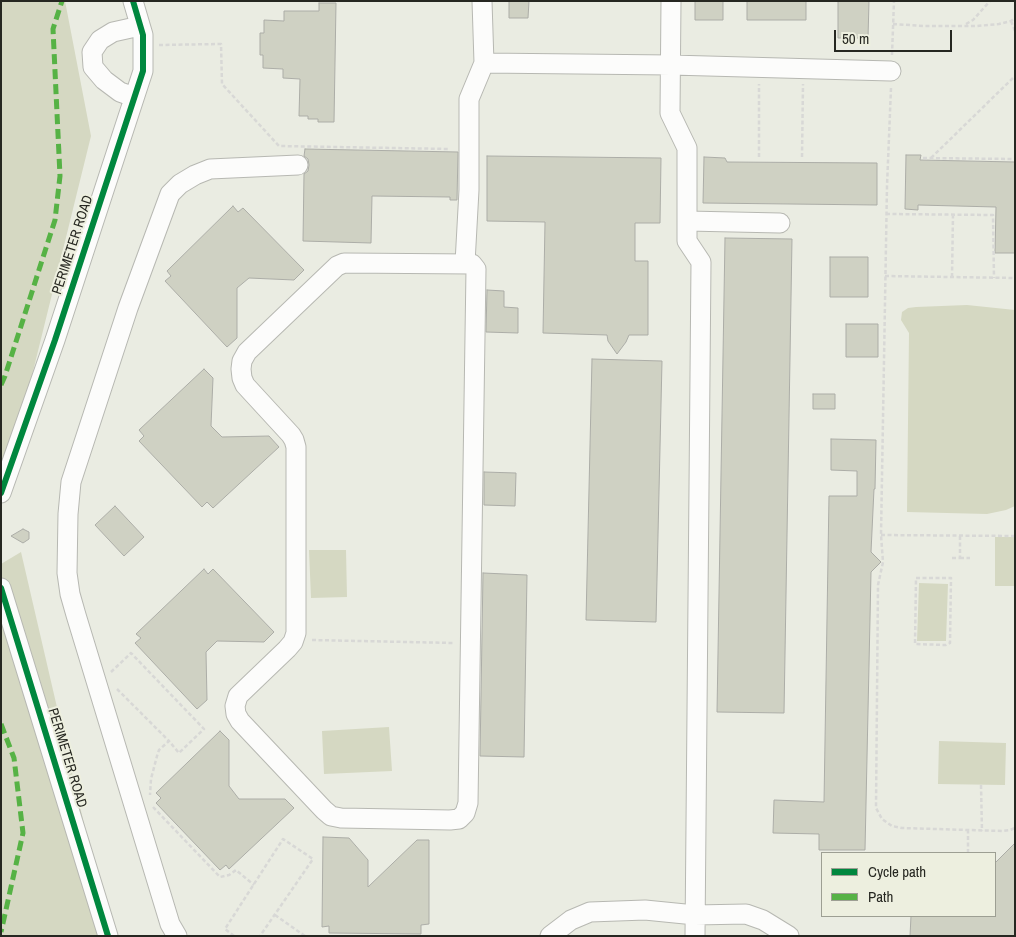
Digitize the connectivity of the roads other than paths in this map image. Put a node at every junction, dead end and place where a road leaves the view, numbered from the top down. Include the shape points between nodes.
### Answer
1 (133, 1) edge
2 (482, 1) edge
3 (671, 1) edge
4 (140, 26) junction
5 (484, 63) junction
6 (671, 65) junction
7 (891, 71) road end
8 (134, 97) junction
9 (298, 166) dead end
10 (687, 221) junction
11 (780, 223) dead end
12 (465, 263) junction
13 (1, 493) edge
14 (1, 588) edge
15 (695, 915) junction
16 (108, 936) edge
17 (176, 936) edge
18 (550, 936) edge
19 (695, 936) edge
20 (789, 936) edge

1 - 4 street, PERIMETER ROAD
2 - 5 street
3 - 6 street
4 - 8 street, PERIMETER ROAD via 143,71
4 - 8 street via 113,32 100,40 92,52 93,67 104,80 120,92
5 - 6 street
5 - 12 street via 469,99
6 - 7 street
6 - 10 street via 670,113 687,148
8 - 13 street, PERIMETER ROAD via 56,340
9 - 17 street via 210,169 180,184 170,194 128,308 71,482 66,573 70,594
10 - 11 street
10 - 15 street via 687,241 701,262
12 - 12 street via 476,269 466,812 450,820 332,816 236,714 238,696 287,649 296,633 296,446 291,435 245,385 240,369 247,352 337,266 344,263
14 - 16 street, PERIMETER ROAD
15 - 18 street via 645,910 590,912 571,920
15 - 19 street
15 - 20 street via 746,914

